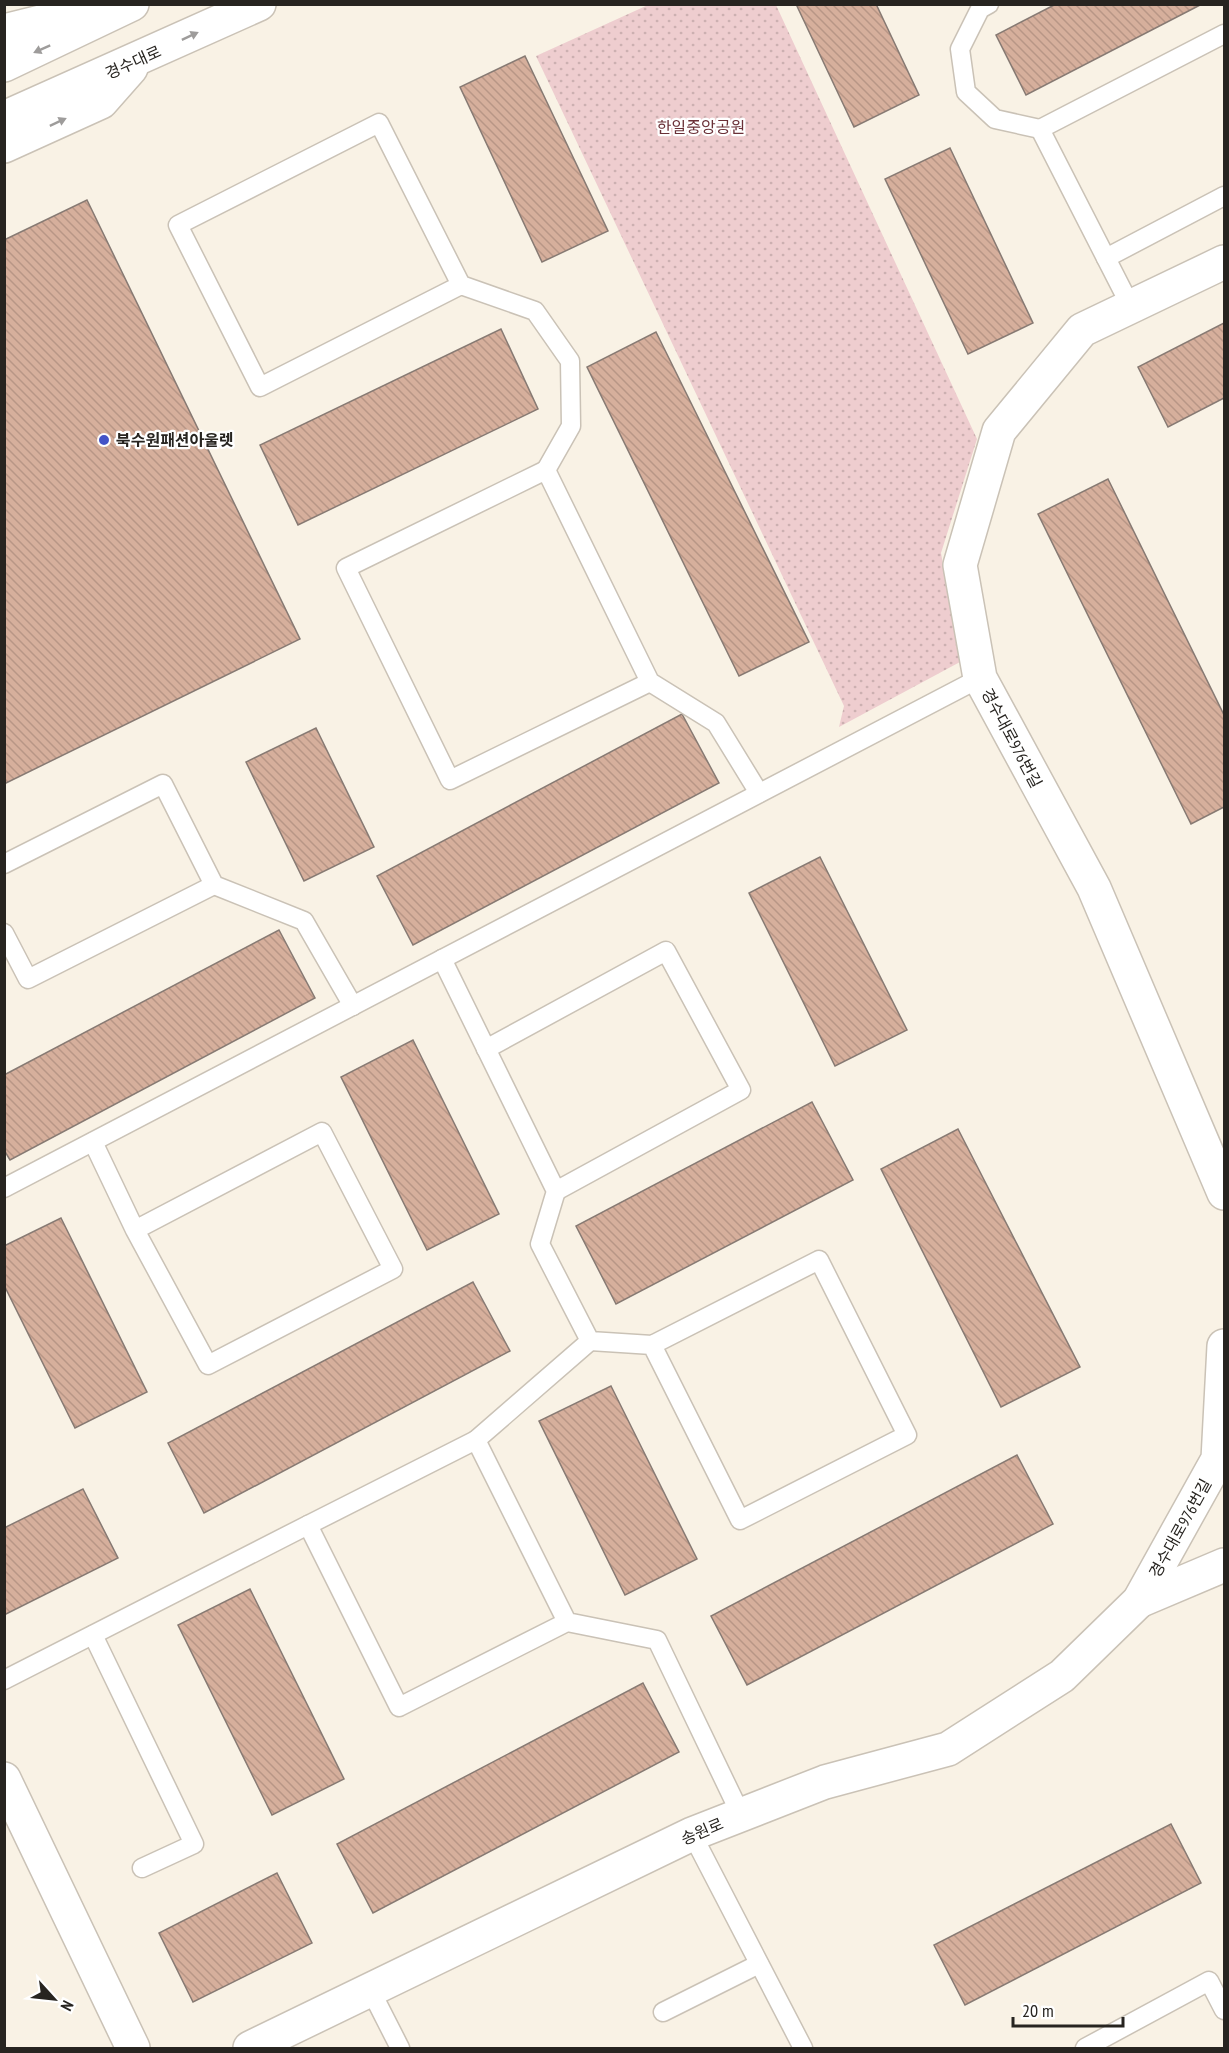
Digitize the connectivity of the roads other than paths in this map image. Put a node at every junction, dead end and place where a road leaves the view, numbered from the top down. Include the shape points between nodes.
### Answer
1 (112, 4) edge
2 (132, 4) edge
3 (259, 4) edge
4 (982, 6) edge
5 (4, 31) edge
6 (1224, 34) edge
7 (137, 61) junction
8 (4, 65) edge
9 (4, 118) edge
10 (1040, 129) junction
11 (4, 146) edge
12 (1224, 196) edge
13 (1106, 258) junction
14 (1224, 262) edge
15 (461, 285) junction
16 (1130, 305) junction
17 (546, 470) junction
18 (980, 678) junction
19 (650, 682) junction
20 (759, 793) junction
21 (4, 864) edge
22 (214, 885) junction
23 (4, 933) edge
24 (442, 959) junction
25 (353, 1006) junction
26 (486, 1049) junction
27 (93, 1142) junction
28 (4, 1188) edge
29 (556, 1191) junction
30 (1224, 1193) edge
31 (135, 1230) junction
32 (590, 1341) junction
33 (652, 1345) junction
34 (1224, 1346) edge
35 (476, 1440) junction
36 (308, 1525) junction
37 (1224, 1565) edge
38 (1139, 1601) junction
39 (567, 1622) junction
40 (93, 1635) junction
41 (4, 1680) edge
42 (4, 1779) edge
43 (741, 1815) junction
44 (692, 1834) junction
45 (142, 1868) dead end
46 (759, 1964) junction
47 (1217, 1977) edge
48 (370, 1989) junction
49 (1224, 2010) edge
50 (663, 2012) dead end
51 (133, 2049) edge
52 (250, 2049) edge
53 (400, 2049) edge
54 (803, 2049) edge
55 (1085, 2049) edge

1 - 5 street
2 -> 8 street
7 -> 3 street, 경수대로
4 - 10 lane via 960,49 966,92 995,119
6 - 10 lane
7 - 9 street, 경수대로
11 -> 7 street via 101,102
10 - 13 lane
12 - 13 lane
13 - 16 lane
14 - 16 street, 경수대로976번길
15 - 15 lane via 260,387 178,225 379,123
15 - 17 lane via 535,311 570,362 571,426
16 - 18 street, 경수대로976번길 via 1082,330 999,431 960,565
17 - 19 lane
17 - 19 lane via 346,568 445,770 450,780
18 - 20 lane
18 - 30 street, 경수대로976번길 via 1094,888
19 - 20 lane via 716,723
20 - 24 lane
21 - 22 lane via 164,784
22 - 23 lane via 28,980
22 - 25 lane via 304,921
24 - 25 lane
24 - 26 lane
25 - 27 lane
26 - 29 lane
26 - 29 lane via 666,951 741,1090
27 - 28 lane
27 - 31 lane
29 - 32 lane via 540,1244
31 - 31 lane via 208,1365 393,1269 322,1132
32 - 33 lane
32 - 35 lane
33 - 33 lane via 740,1520 907,1435 819,1260
34 - 38 street, 경수대로976번길 via 1218,1459
35 - 36 lane
35 - 39 lane
36 - 39 lane via 399,1707
36 - 40 lane
37 - 38 street
38 - 43 street, 송원로 via 1062,1676 948,1749 825,1782
39 - 43 lane via 657,1640
40 - 41 lane
40 - 45 lane via 194,1844
42 - 51 street
43 - 44 street, 송원로
44 - 46 lane
44 - 48 street, 송원로
46 - 50 lane
46 - 54 lane
47 - 49 lane
47 - 55 lane
48 - 52 street, 송원로
48 - 53 lane

